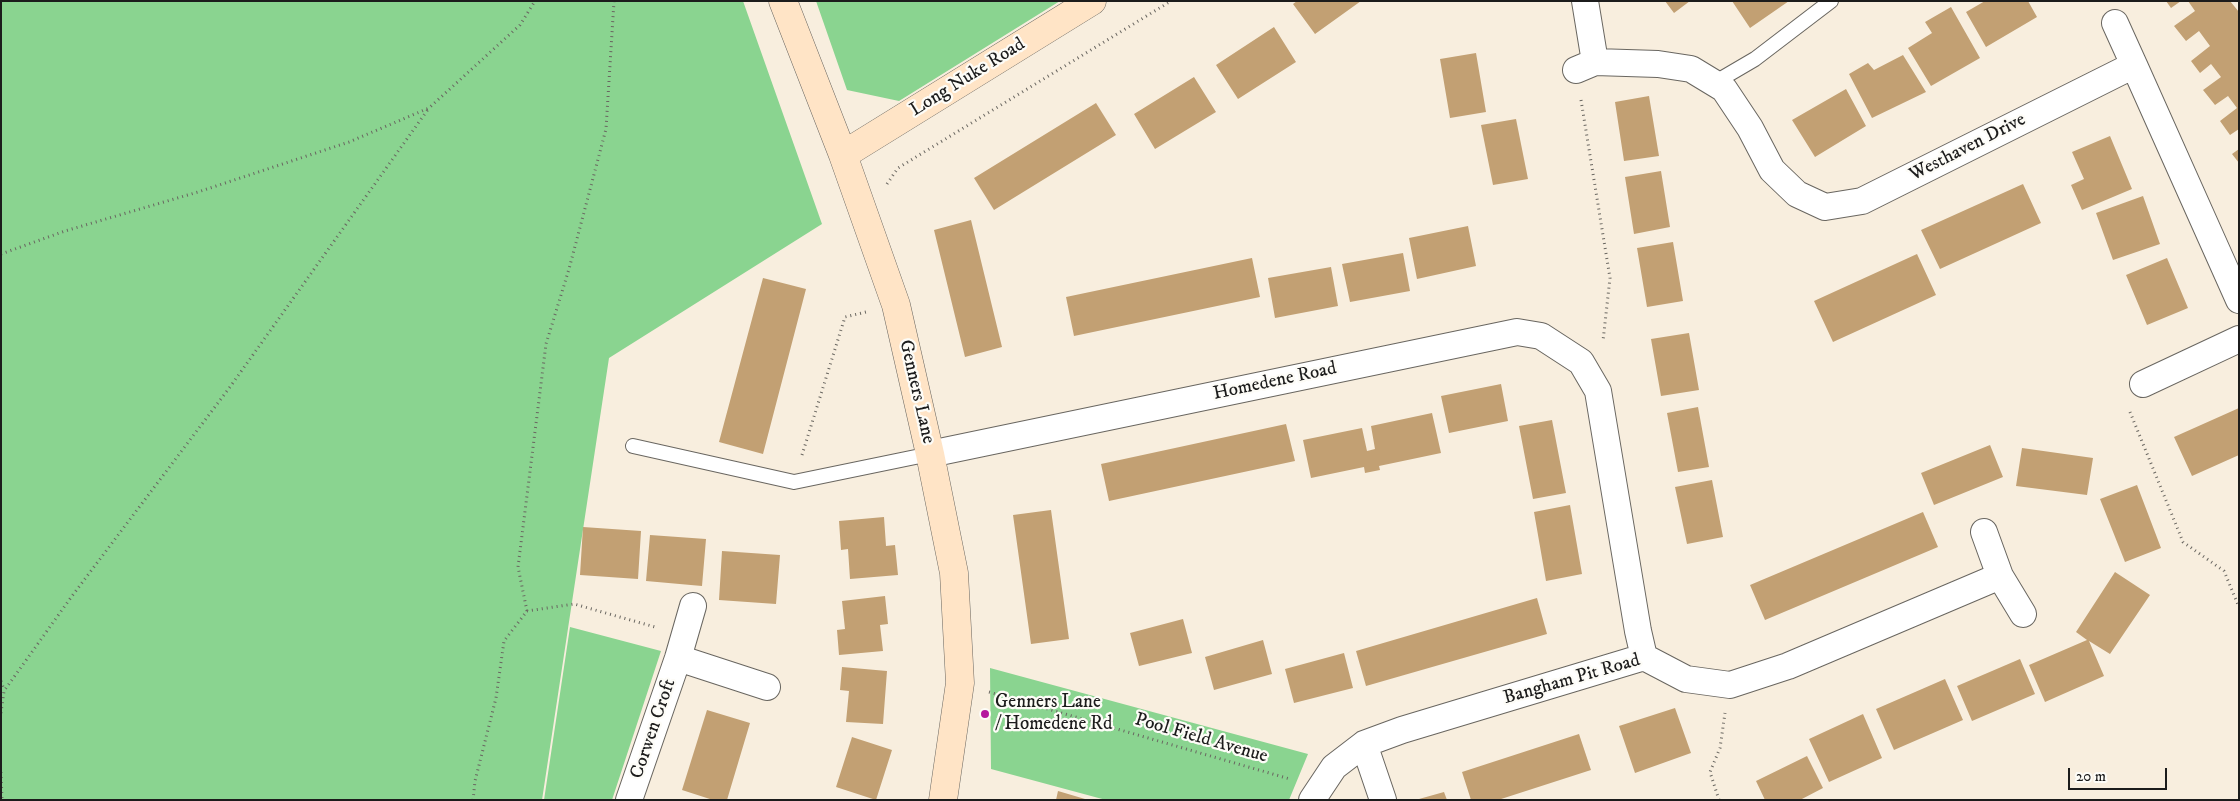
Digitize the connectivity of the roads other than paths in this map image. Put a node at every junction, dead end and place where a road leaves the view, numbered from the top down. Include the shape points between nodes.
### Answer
1 (783, 1) edge
2 (1092, 1) edge
3 (1584, 1) edge
4 (1832, 1) edge
5 (2115, 24) dead end
6 (2134, 65) junction
7 (1714, 84) junction
8 (843, 155) junction
9 (2239, 300) edge
10 (2239, 339) edge
11 (2143, 384) road end
12 (633, 446) dead end
13 (930, 454) junction
14 (1984, 532) dead end
15 (2000, 576) junction
16 (693, 606) dead end
17 (2023, 614) dead end
18 (681, 647) junction
19 (1644, 657) junction
20 (767, 687) dead end
21 (1364, 744) junction
22 (1316, 794) edge
23 (629, 800) edge
24 (943, 800) edge
25 (1383, 800) edge

1 - 8 street, Genners Lane
2 - 8 street, Long Nuke Road
3 - 7 street via 1586,66 1658,64 1691,69
4 - 7 lane via 1755,59
5 - 6 street
6 - 7 street, Westhaven Drive via 1862,201 1825,207 1797,194 1772,170 1745,120 1724,89
6 - 9 street
8 - 13 street, Genners Lane via 896,305
10 - 11 street
12 - 13 lane via 794,482
13 - 19 street, Homedene Road via 1517,332 1542,336 1582,362 1598,391
13 - 24 street, Genners Lane via 954,573 960,683
14 - 15 street
15 - 17 street
15 - 19 street, Bangham Pit Road via 1788,666 1730,685 1686,679
16 - 18 street, Corwen Croft
18 - 20 street, Corwen Croft
18 - 23 street, Corwen Croft
19 - 21 street, Bangham Pit Road
21 - 22 street, Bangham Pit Road via 1334,767
21 - 25 street

